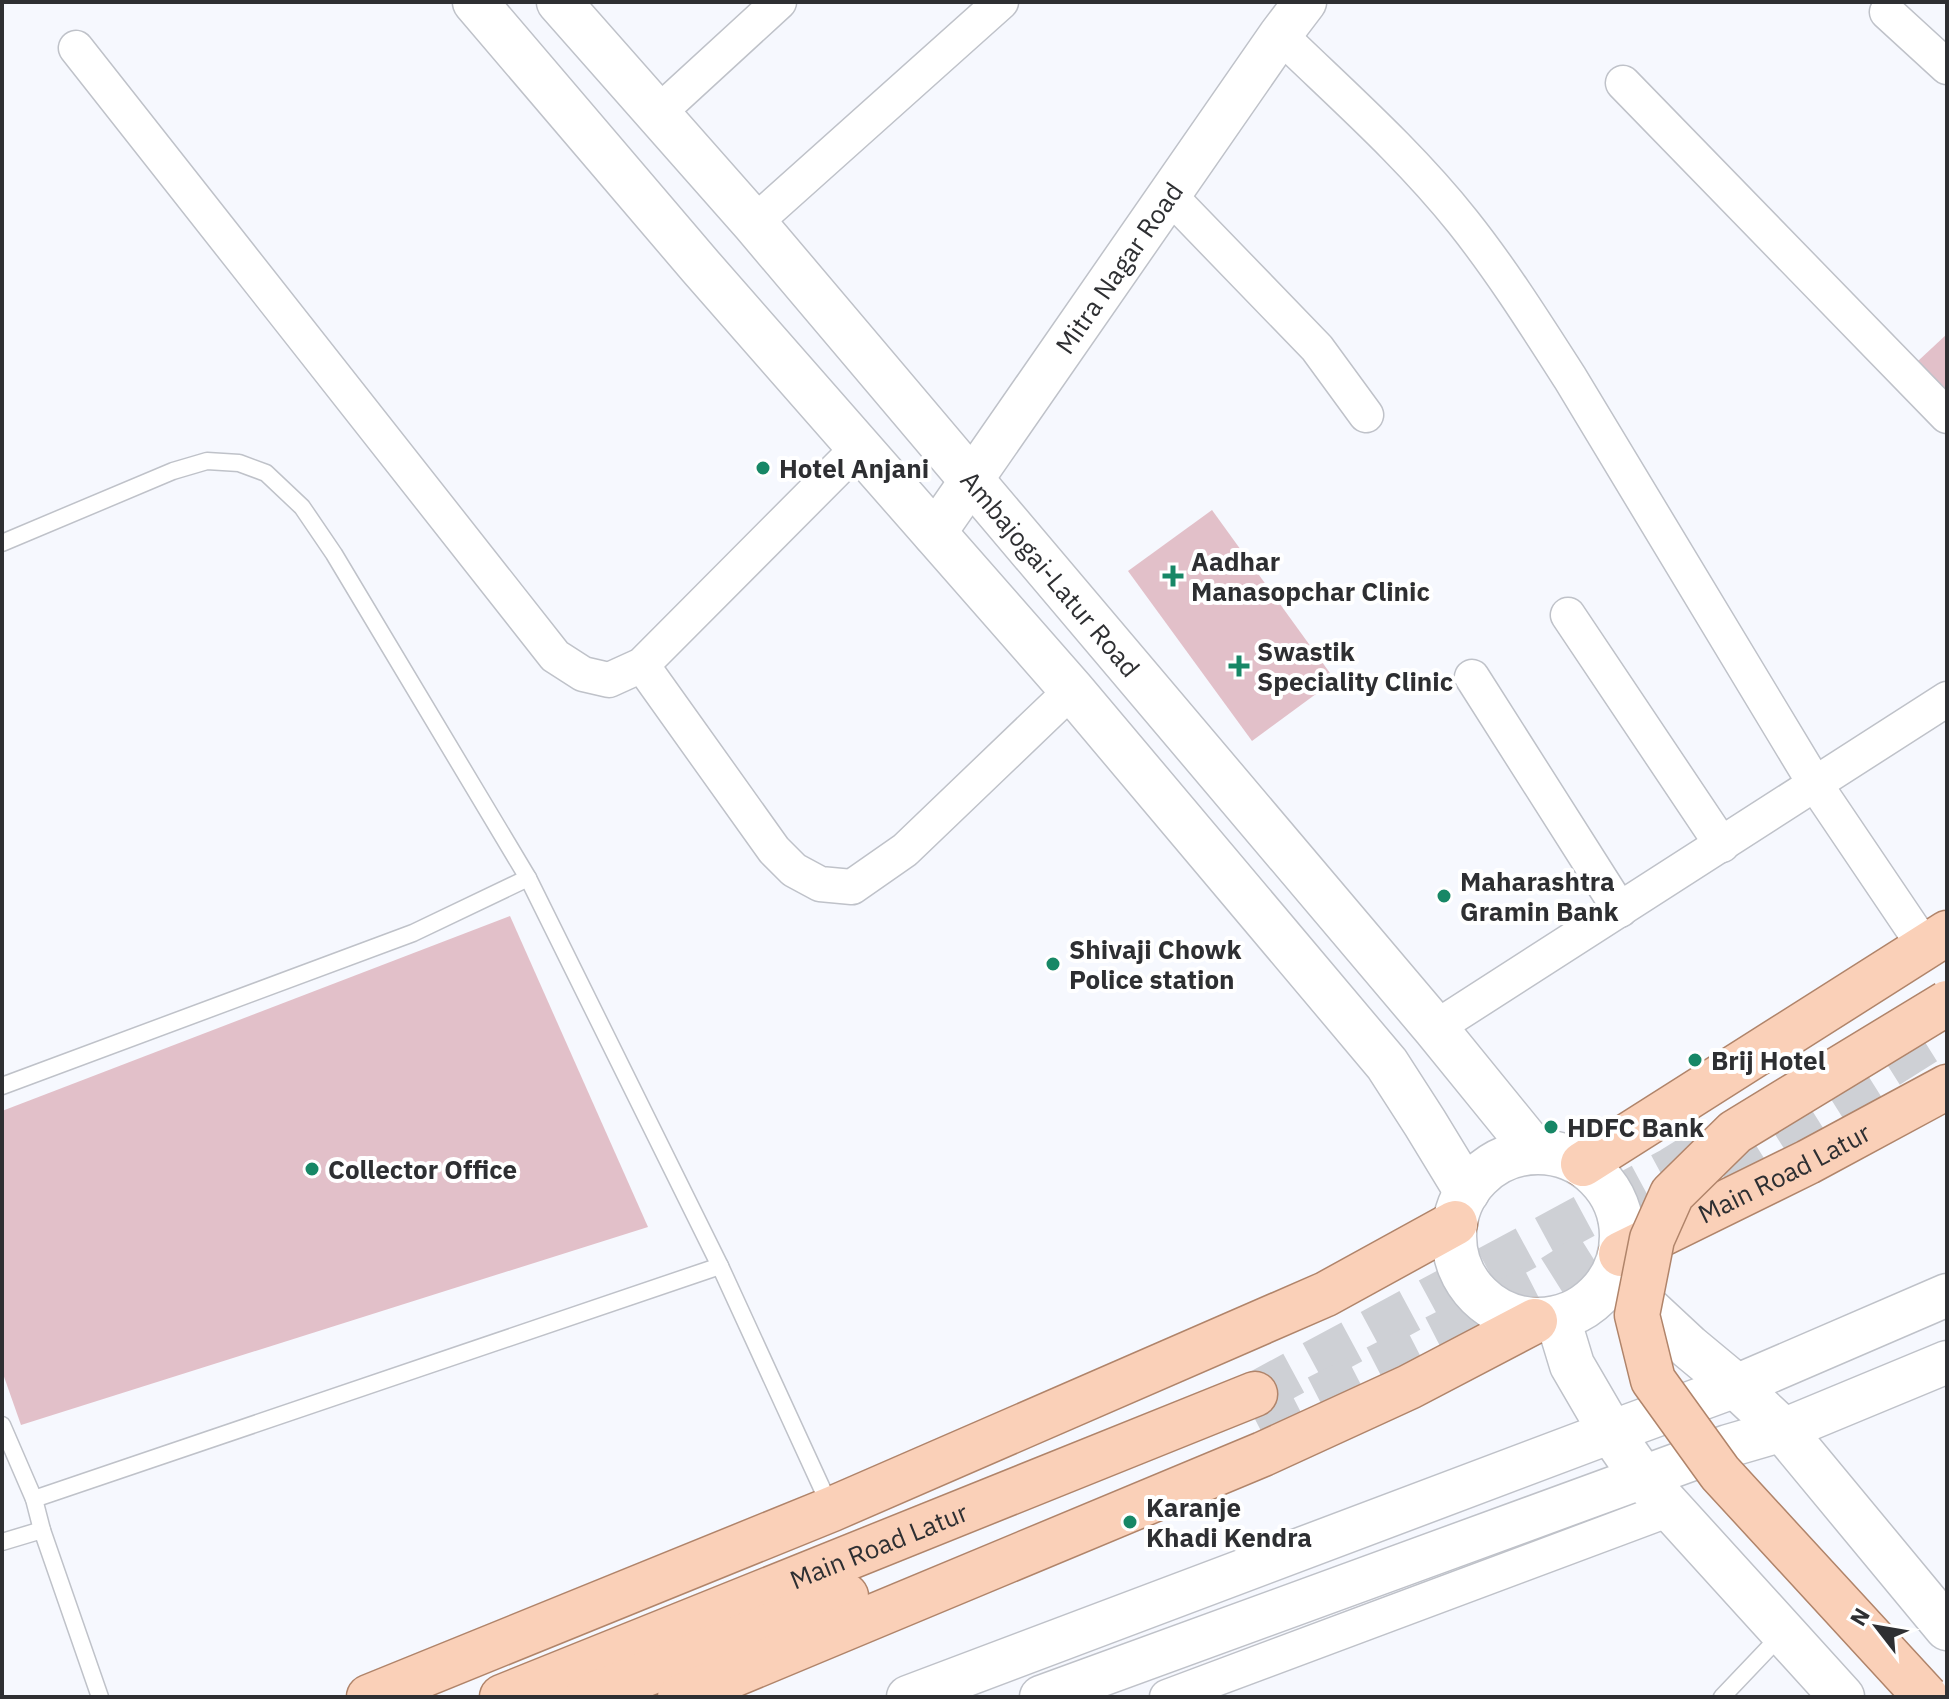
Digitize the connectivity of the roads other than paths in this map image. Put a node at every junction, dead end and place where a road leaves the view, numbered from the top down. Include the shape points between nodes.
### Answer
1 (475, 2) edge
2 (779, 2) edge
3 (1001, 2) edge
4 (1305, 2) edge
5 (570, 6) edge
6 (1887, 12) dead end
7 (1280, 35) junction
8 (76, 48) dead end
9 (1947, 67) edge
10 (1623, 83) dead end
11 (657, 114) junction
12 (1169, 195) junction
13 (754, 223) junction
14 (1366, 415) dead end
15 (1947, 416) edge
16 (859, 447) junction
17 (971, 479) junction
18 (934, 534) junction
19 (2, 543) edge
20 (1568, 615) dead end
21 (642, 665) junction
22 (1472, 677) dead end
23 (1072, 690) junction
24 (1947, 699) edge
25 (1815, 784) junction
26 (1722, 845) junction
27 (528, 878) junction
28 (1620, 910) junction
29 (1936, 940) edge
30 (1947, 1003) edge
31 (1435, 1028) junction
32 (2, 1086) edge
33 (1947, 1087) edge
34 (1535, 1151) junction
35 (1583, 1164) junction
36 (1461, 1208) junction
37 (1616, 1265) junction
38 (720, 1266) junction
39 (1947, 1295) edge
40 (1546, 1320) junction
41 (1947, 1362) edge
42 (1736, 1386) junction
43 (2, 1425) edge
44 (1783, 1430) junction
45 (1611, 1432) junction
46 (1656, 1493) junction
47 (34, 1499) junction
48 (832, 1509) junction
49 (42, 1530) junction
50 (2, 1542) edge
51 (1947, 1628) edge
52 (1784, 1633) junction
53 (100, 1697) edge
54 (369, 1697) edge
55 (502, 1697) edge
56 (587, 1697) edge
57 (680, 1697) edge
58 (908, 1697) edge
59 (1041, 1697) edge
60 (1167, 1697) edge
61 (1722, 1697) edge
62 (1842, 1697) edge
63 (1926, 1697) edge

1 - 16 main road
2 - 11 street
3 - 13 street
4 - 7 street, Mitra Nagar Road
5 - 11 main road, Ambajogai-Latur Road
6 - 9 street
7 - 12 street, Mitra Nagar Road
7 - 25 street via 1400,151 1463,222 1570,378
8 - 21 street via 555,656 583,674 609,680
10 - 15 street
11 - 13 main road, Ambajogai-Latur Road
12 - 14 street via 1317,348
12 - 17 street, Mitra Nagar Road
13 - 17 main road, Ambajogai-Latur Road
16 - 18 main road
16 - 21 street
17 - 18 street, Mitra Nagar Road
17 - 31 main road, Ambajogai-Latur Road
18 - 23 main road
19 - 27 lane via 207,461 239,463 266,473 302,507 334,554
20 - 26 street
21 - 23 street via 774,850 794,870 820,884 852,887 905,850
22 - 28 street
23 - 36 main road via 1387,1064 1425,1123
24 - 25 street
25 - 26 street
25 - 29 street
26 - 28 street
27 - 32 lane via 413,933
27 - 38 lane
28 - 31 street
29 - 35 main road
30 - 63 main road, bridge via 1735,1132 1672,1194 1652,1239 1637,1315 1653,1380 1720,1473
31 - 34 main road, Ambajogai-Latur Road
33 - 37 main road, Main Road Latur
34 - 35 main road
34 - 36 main road via 1488,1168
35 - 37 main road via 1616,1203 1622,1229
36 - 40 main road via 1454,1240 1469,1284 1505,1314
36 - 48 main road via 1326,1294
37 - 40 main road via 1590,1303
37 - 42 main road via 1689,1347
38 - 47 lane
38 - 48 lane
39 - 42 street
40 - 45 main road
40 - 57 main road via 1263,1454
41 - 44 street
42 - 44 main road
42 - 45 street
43 - 47 lane
44 - 46 street via 1728,1446
44 - 51 main road
45 - 46 main road
45 - 58 street
46 - 52 main road
46 - 59 street
46 - 60 street
47 - 49 lane
48 - 54 main road
49 - 50 lane
49 - 53 lane
52 - 61 lane
52 - 62 main road
55 - 56 main road, Main Road Latur via 1257,1410 792,1618

